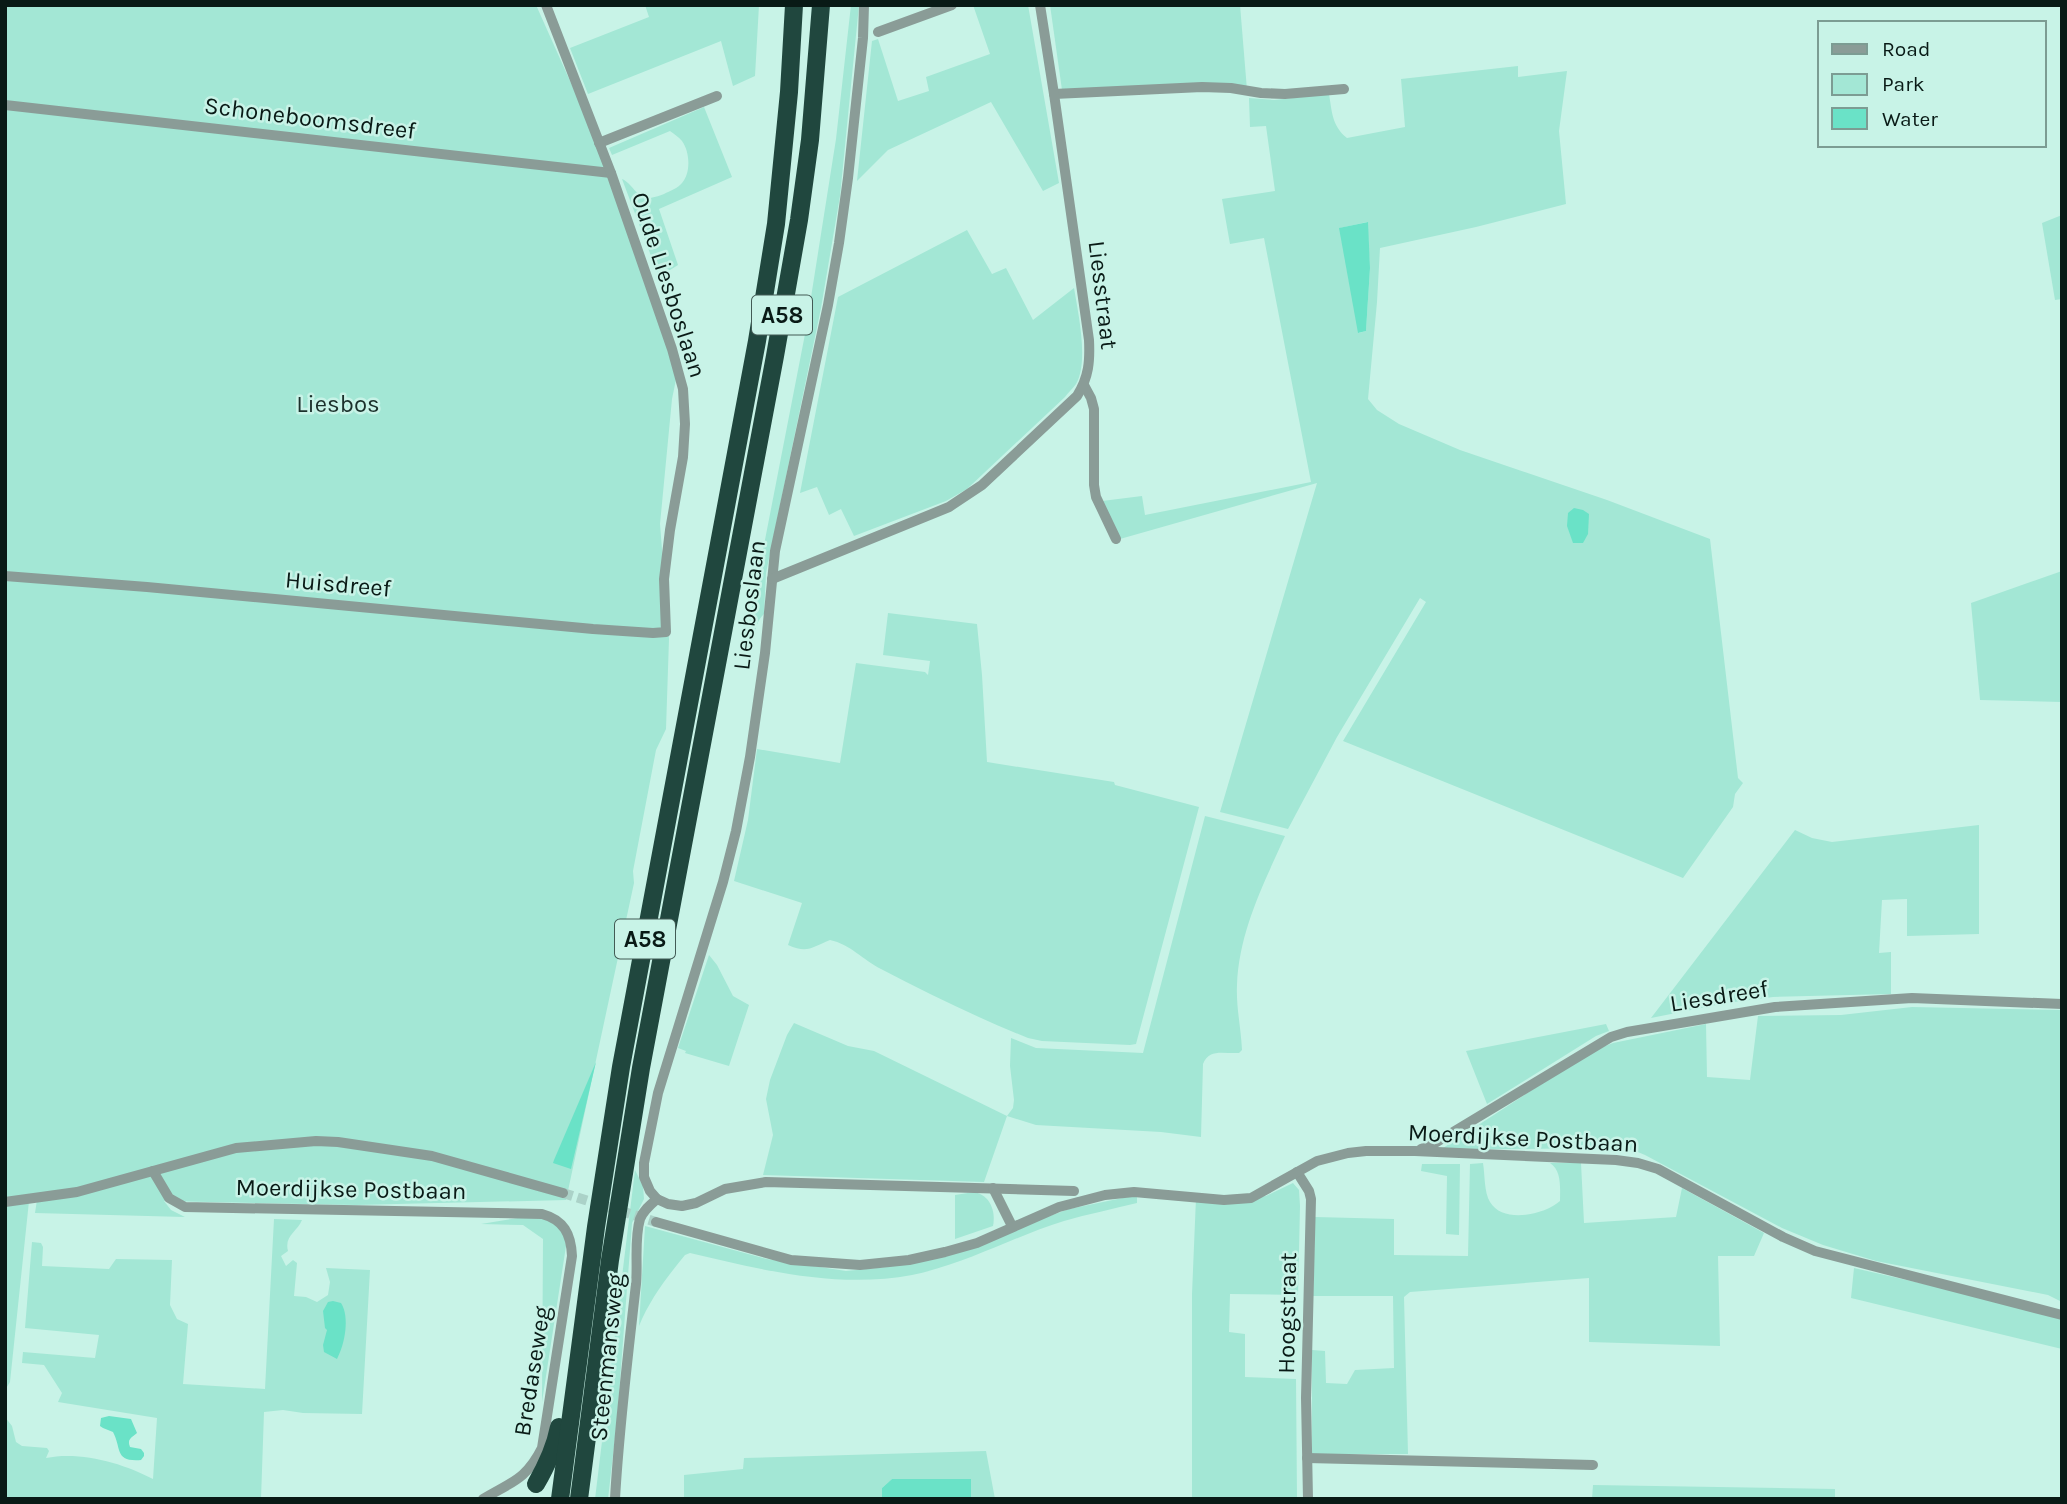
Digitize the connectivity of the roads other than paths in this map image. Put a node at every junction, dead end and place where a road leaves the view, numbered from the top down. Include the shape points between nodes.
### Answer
1 (546, 5) edge
2 (794, 5) edge
3 (821, 5) edge
4 (864, 5) edge
5 (952, 5) edge
6 (1040, 5) edge
7 (878, 32) dead end
8 (1344, 89) dead end
9 (1054, 94) junction
10 (717, 96) dead end
11 (5, 105) edge
12 (599, 143) junction
13 (611, 173) junction
14 (1084, 385) junction
15 (1116, 539) dead end
16 (5, 576) edge
17 (772, 579) junction
18 (666, 632) joint
19 (2062, 1004) edge
20 (1415, 1151) junction
21 (153, 1171) junction
22 (1297, 1172) junction
23 (993, 1188) junction
24 (1074, 1191) dead end
25 (564, 1193) tunnel mouth
26 (657, 1199) junction
27 (5, 1202) edge
28 (656, 1222) tunnel mouth
29 (562, 1223) joint
30 (1012, 1226) junction
31 (2062, 1315) edge
32 (581, 1339) junction
33 (1307, 1458) junction
34 (1593, 1465) dead end
35 (536, 1484) dead end
36 (483, 1499) edge
37 (560, 1499) edge
38 (579, 1499) edge
39 (615, 1499) edge
40 (1308, 1499) edge

1 - 12 street, Oude Liesboslaan
2 - 32 highway, A58 via 776,224 621,1068
3 - 38 highway, A58 via 799,220 641,1068
4 - 17 street, Liesboslaan via 839,243
5 - 7 street
6 - 9 street, Liesstraat
8 - 9 street via 1285,94 1202,87
9 - 14 street, Liesstraat via 1089,340 1090,364
10 - 12 street
11 - 13 street, Schoneboomsdreef
12 - 13 street, Oude Liesboslaan
13 - 18 street, Oude Liesboslaan via 682,389 683,457 664,579
14 - 15 street via 1094,409 1096,497
14 - 17 street, Liesstraat via 982,485 949,507
16 - 18 street, Huisdreef
17 - 26 street, Liesboslaan via 765,653 736,831 658,1093 647,1152 644,1177
19 - 20 street, Liesdreef via 1912,998 1775,1007 1627,1032
20 - 22 street, Moerdijkse Postbaan via 1348,1153
20 - 31 street, Moerdijkse Postbaan via 1638,1163 1658,1169 1815,1251
21 - 25 street, Moerdijkse Postbaan via 236,1149 338,1142 432,1156
21 - 27 street, Moerdijkse Postbaan via 77,1192
21 - 29 street, Moerdijkse Postbaan via 169,1198 185,1207 542,1214
22 - 30 street, Moerdijkse Postbaan via 1251,1198 1133,1192 1105,1195
22 - 33 street, Hoogstraat via 1311,1199
23 - 24 street
23 - 26 street via 766,1182 725,1189 682,1206
23 - 30 street
26 - 39 street, Steenmansweg via 640,1219
28 - 30 street, Moerdijkse Postbaan via 791,1260 860,1265 945,1252
29 - 36 street, Bredaseweg via 569,1234 572,1256 542,1448 528,1472
32 - 35 highway, A58 via 556,1444
32 - 37 highway, A58
33 - 34 street
33 - 40 street, Hoogstraat

